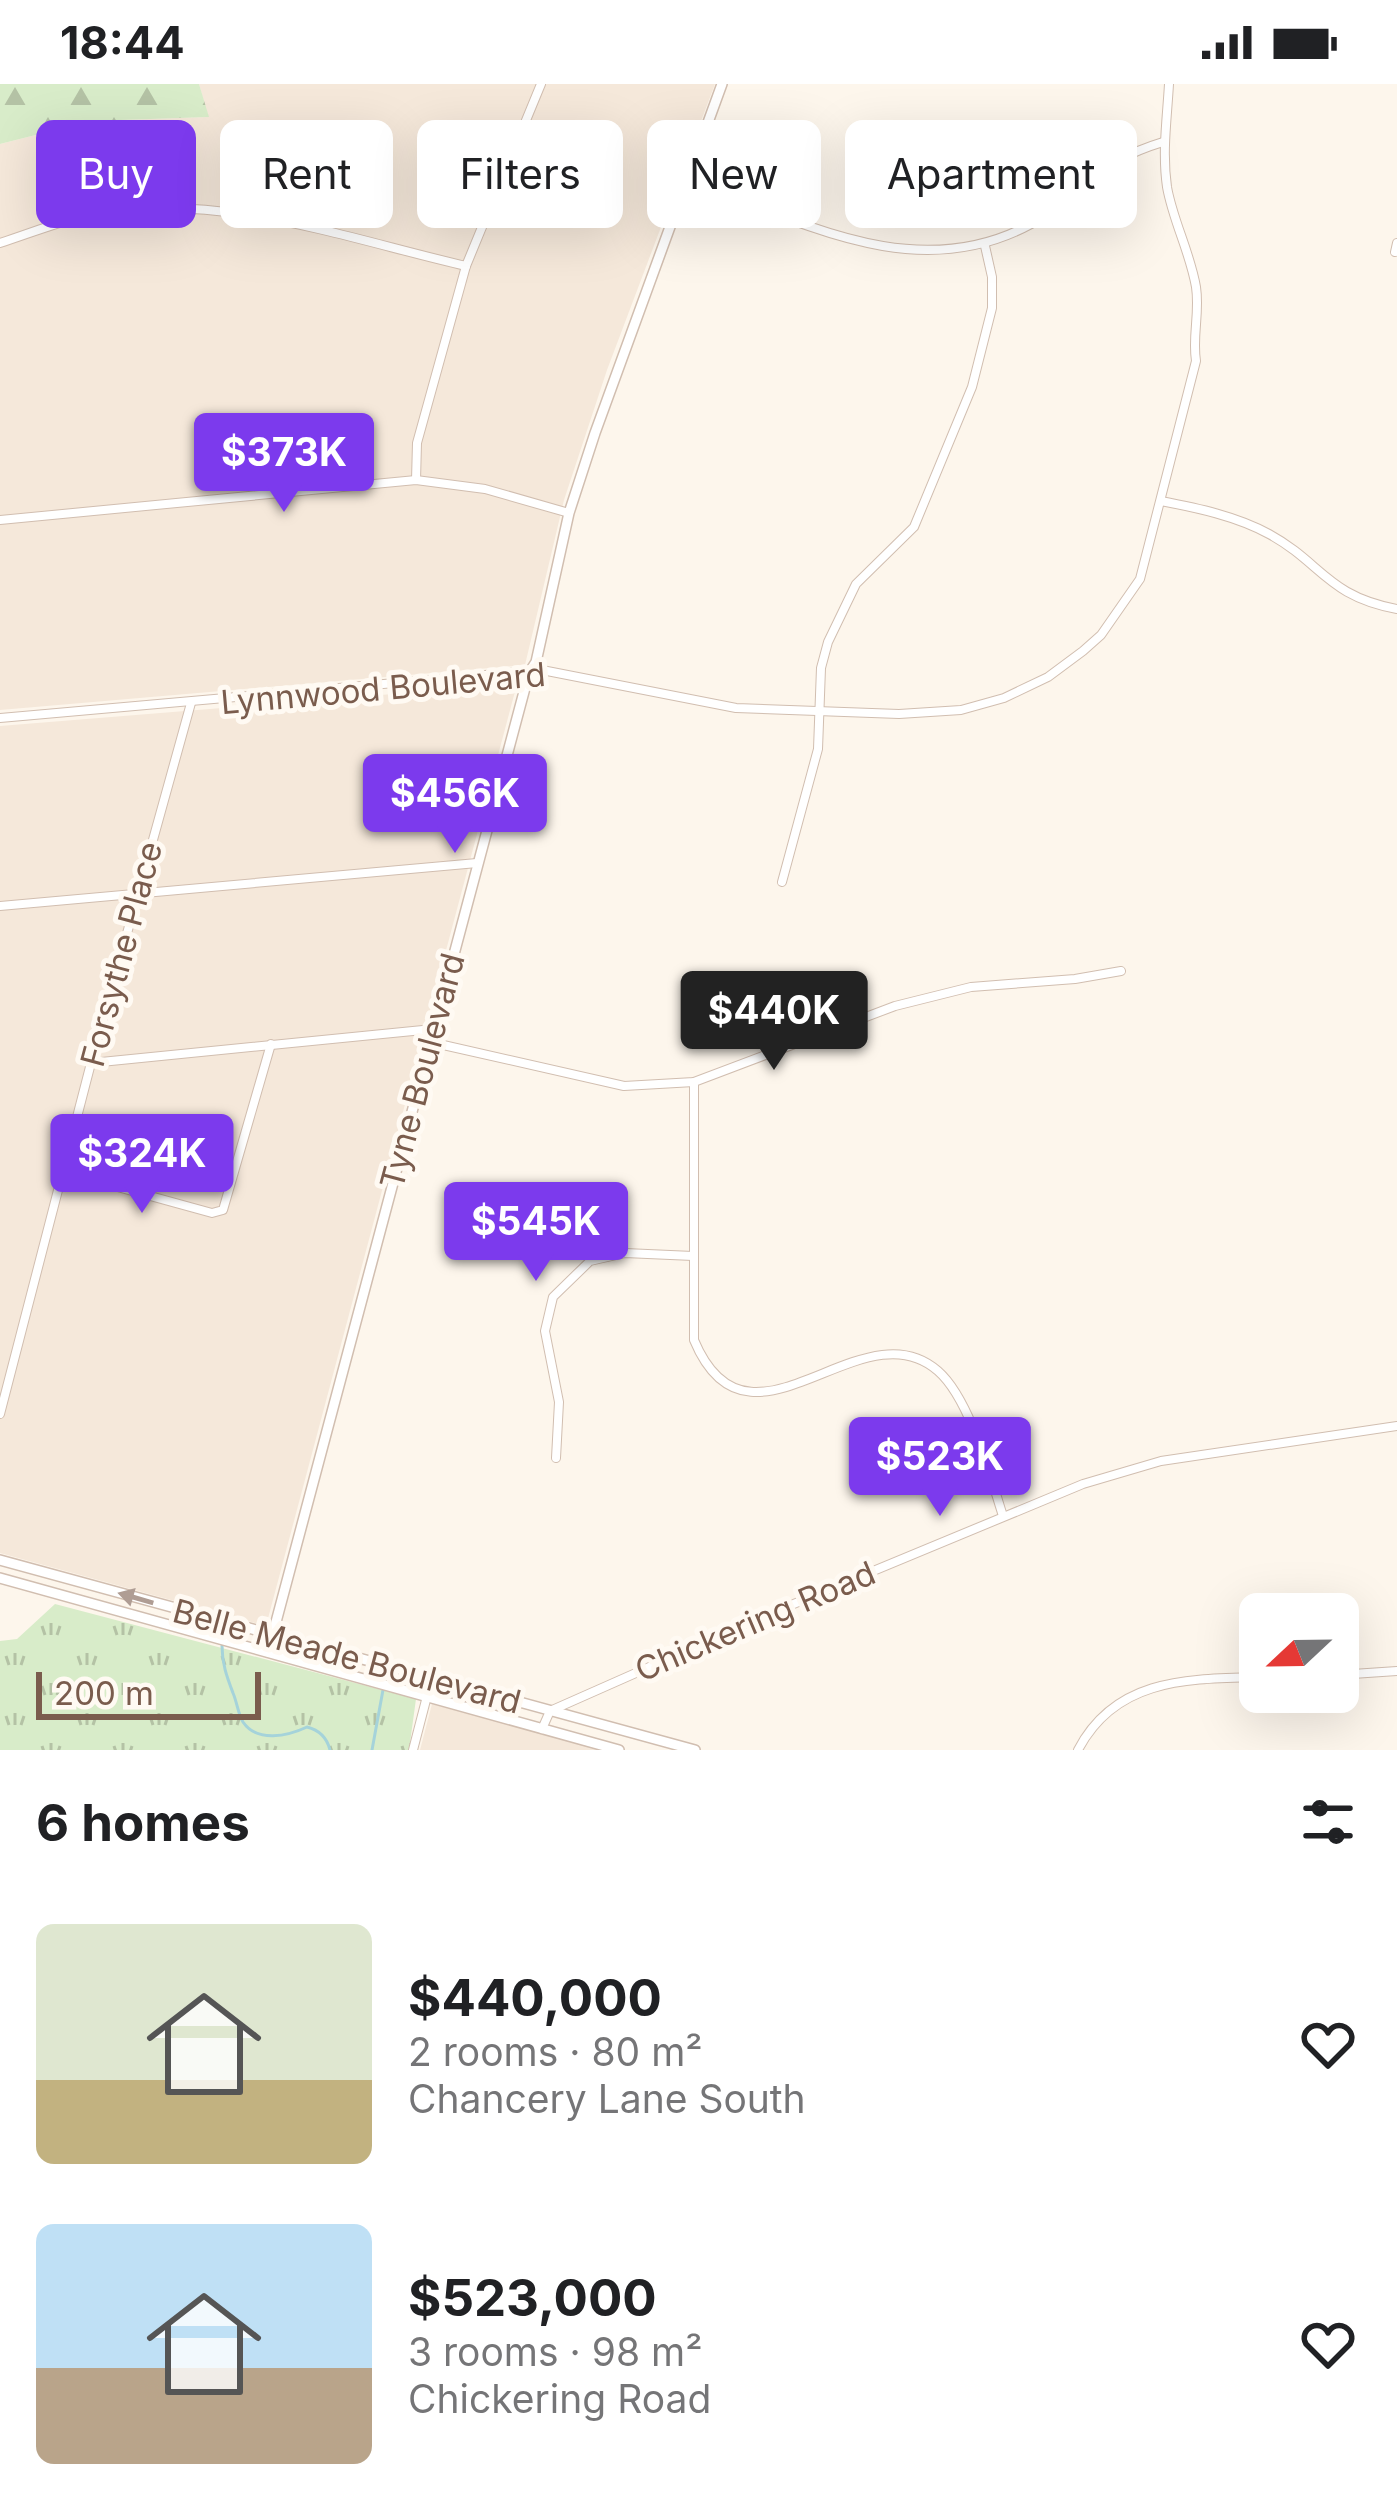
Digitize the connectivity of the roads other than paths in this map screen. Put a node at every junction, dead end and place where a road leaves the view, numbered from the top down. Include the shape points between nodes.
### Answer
1 (542, 84) edge
2 (722, 84) edge
3 (1169, 84) edge
4 (709, 120) edge
5 (1163, 142) junction
6 (669, 228) edge
7 (815, 228) edge
8 (0, 243) edge
9 (986, 246) junction
10 (466, 266) junction
11 (416, 480) junction
12 (1161, 501) junction
13 (569, 513) junction
14 (0, 520) edge
15 (1397, 609) edge
16 (529, 674) junction
17 (191, 704) junction
18 (820, 713) junction
19 (0, 718) edge
20 (477, 863) junction
21 (782, 882) dead end
22 (137, 892) junction
23 (0, 906) edge
24 (1121, 971) dead end
25 (433, 1029) junction
26 (430, 1042) junction
27 (271, 1044) junction
28 (91, 1063) junction
29 (694, 1082) junction
30 (63, 1172) junction
31 (693, 1256) junction
32 (0, 1414) edge
33 (1397, 1426) edge
34 (556, 1458) dead end
35 (1003, 1516) junction
36 (0, 1560) edge
37 (0, 1578) edge
38 (271, 1634) junction
39 (268, 1652) junction
40 (1397, 1670) edge
41 (1359, 1673) edge
42 (432, 1677) junction
43 (1239, 1677) edge
44 (427, 1696) junction
45 (550, 1711) junction
46 (542, 1729) junction
47 (413, 1750) edge
48 (619, 1750) edge
49 (694, 1750) edge
50 (1078, 1750) edge

1 - 10 street
2 - 4 street, Tyne Boulevard
3 - 5 street, Lynnwood Boulevard
5 - 9 street via 1131,152 1051,212
5 - 12 street, Lynnwood Boulevard via 1199,321
6 - 13 street, Tyne Boulevard
7 - 9 street via 907,252
8 - 10 street via 101,212 170,206 264,216
9 - 18 street via 992,308 972,387 914,526 856,584 828,642
10 - 11 street via 417,443
11 - 13 street
11 - 14 street
12 - 15 street via 1267,532 1330,584
12 - 18 street, Lynnwood Boulevard via 1140,579 1101,635 1048,677 961,710
13 - 16 street, Tyne Boulevard
16 - 17 street, Lynnwood Boulevard
16 - 18 street, Lynnwood Boulevard via 622,683 736,708
16 - 20 street, Tyne Boulevard
17 - 19 street, Lynnwood Boulevard
17 - 22 street, Forsythe Place
18 - 21 street via 812,780
20 - 22 street
20 - 25 street, Tyne Boulevard
22 - 23 street
22 - 28 street, Forsythe Place
24 - 29 street via 971,987 895,1006
25 - 26 street, Tyne Boulevard
25 - 27 street
26 - 29 street via 624,1086
26 - 38 street, Tyne Boulevard
27 - 28 street
27 - 30 street via 223,1210
28 - 30 street, Forsythe Place
29 - 31 street
30 - 32 street, Forsythe Place
31 - 34 street via 625,1252 590,1262 553,1297 545,1331 559,1402
31 - 35 street via 694,1340 721,1382 742,1394 878,1354 916,1357 952,1387
33 - 35 street, Chickering Road via 1161,1461
35 - 45 street, Chickering Road
38 -> 36 street, Belle Meade Boulevard
37 - 39 street, Belle Meade Boulevard
38 - 39 street, Tyne Boulevard
38 - 42 street, Belle Meade Boulevard
39 - 44 street, Belle Meade Boulevard
40 - 41 street
42 - 44 street
42 - 45 street, Belle Meade Boulevard
43 - 50 street via 1158,1685 1113,1708
44 - 46 street, Belle Meade Boulevard
44 - 47 street
45 - 46 street
45 - 49 street, Belle Meade Boulevard
46 - 48 street, Belle Meade Boulevard

